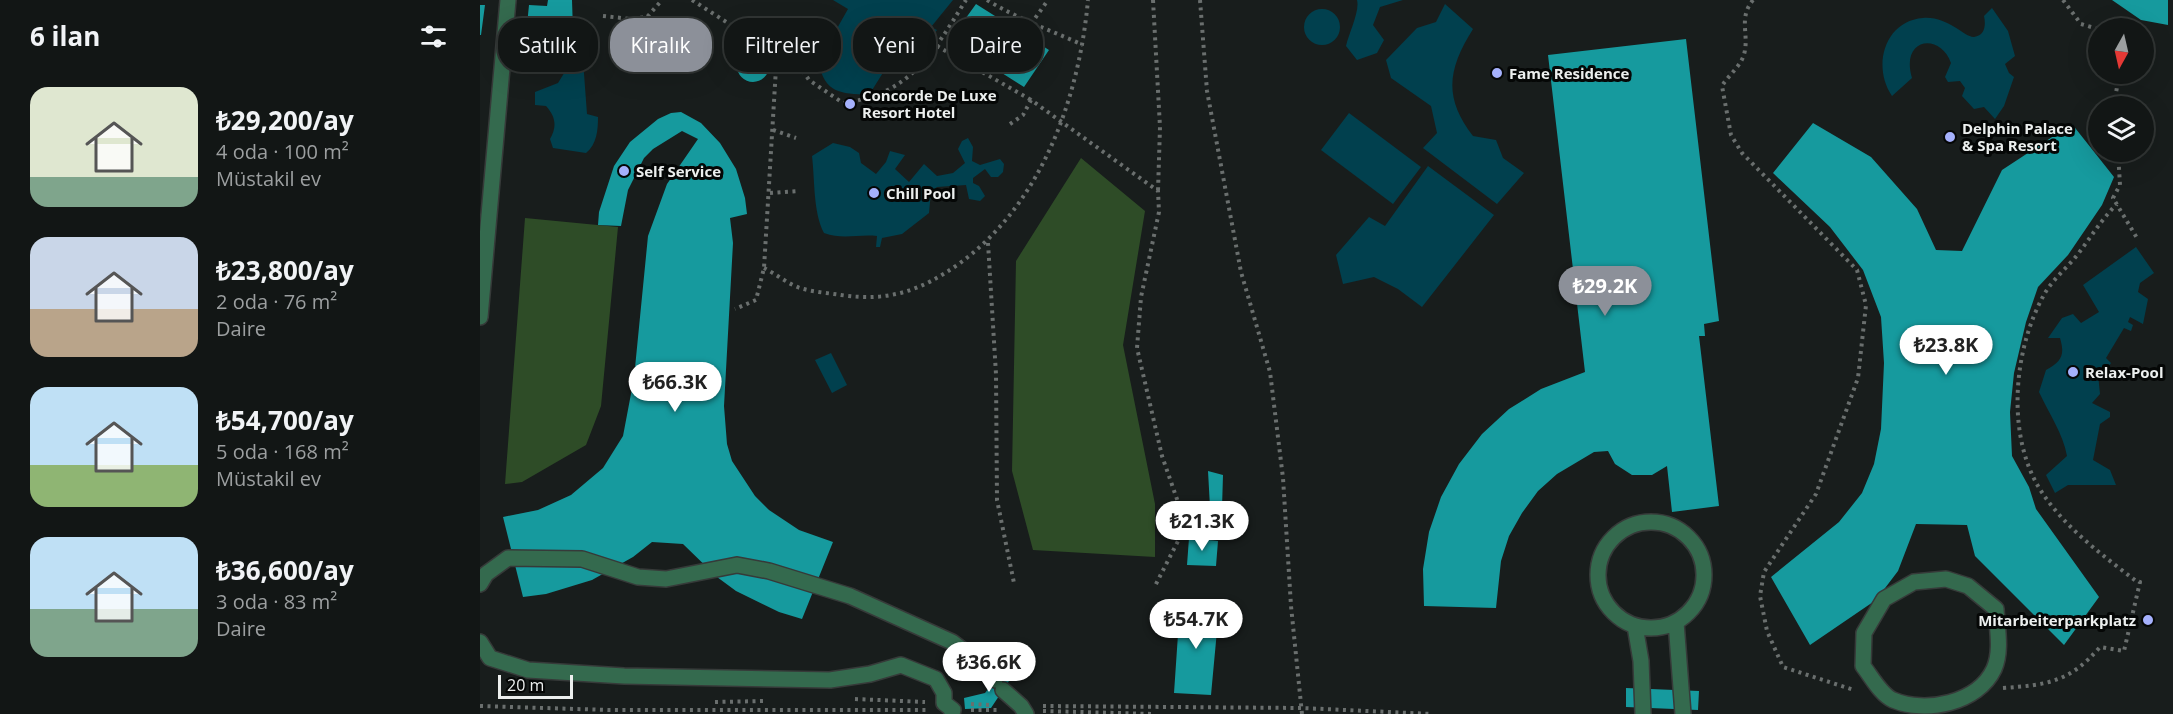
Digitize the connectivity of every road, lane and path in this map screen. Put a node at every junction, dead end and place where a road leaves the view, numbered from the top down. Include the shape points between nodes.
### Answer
1 (508, 0) edge
2 (662, 0) edge
3 (692, 0) edge
4 (966, 0) edge
5 (987, 0) edge
6 (1048, 0) edge
7 (1088, 0) edge
8 (1153, 0) edge
9 (1200, 0) edge
10 (1753, 0) edge
11 (2063, 0) edge
12 (603, 16) dead end
13 (1020, 18) edge
14 (1035, 18) edge
15 (724, 21) edge
16 (2088, 26) edge
17 (1043, 28) edge
18 (1083, 45) junction
19 (937, 46) junction
20 (776, 72) edge
21 (804, 72) edge
22 (1031, 100) junction
23 (1060, 123) junction
24 (1010, 124) dead end
25 (773, 130) junction
26 (796, 138) dead end
27 (2119, 162) edge
28 (798, 191) dead end
29 (1158, 191) junction
30 (770, 193) junction
31 (2117, 204) junction
32 (2137, 238) dead end
33 (988, 243) junction
34 (764, 268) junction
35 (735, 309) dead end
36 (480, 317) edge
37 (1014, 583) dead end
38 (480, 584) edge
39 (1155, 586) dead end
40 (1676, 622) junction
41 (1635, 626) junction
42 (480, 642) edge
43 (1975, 690) junction
44 (849, 699) dead end
45 (1893, 700) junction
46 (768, 701) dead end
47 (715, 702) dead end
48 (480, 706) edge
49 (1302, 708) junction
50 (950, 709) edge
51 (1024, 710) edge
52 (1944, 710) edge
53 (1154, 714) edge
54 (1302, 714) edge
55 (1432, 714) edge
56 (1644, 714) edge
57 (1683, 714) edge

1 - 36 lane
2 - 12 path via 647,17
3 - 15 path
4 - 19 path
5 - 13 path
6 - 14 path
7 - 18 path
8 - 29 path via 1160,126
9 - 49 path via 1207,91 1241,272 1270,372
10 - 45 path via 1743,20 1745,50 1739,65 1722,86 1731,135 1742,153 1857,270 1866,305 1858,378 1816,494 1764,572 1760,596 1767,631 1783,668
11 - 16 path via 2081,24
17 - 18 path
18 - 23 path
19 - 21 path via 914,75 866,100 843,103
19 - 22 path
20 - 25 path
22 - 23 path
22 - 24 path via 1023,115
23 - 29 path
23 - 33 path via 1047,156 1020,203
25 - 26 path
25 - 30 path
27 - 31 path via 2120,185 2114,198
28 - 30 path
29 - 39 path via 1159,212 1141,297 1137,348 1162,456 1179,505 1179,539
30 - 34 path
31 - 32 path
31 - 43 path via 2046,292 2020,370 2016,404 2021,451 2038,487 2086,541 2140,582 2124,651 2100,647 2085,665 2044,685
33 - 34 path via 911,292 867,299 800,288
33 - 37 path via 996,374 996,500
34 - 35 path via 756,300
38 - 51 lane via 486,574 508,558 582,559 638,577 666,579 737,565 769,571 850,596 952,642 981,664
40 - 41 lane via 1656,628
40 - 41 lane via 1692,609 1702,591 1704,570 1698,550 1685,534 1666,523 1646,521 1626,527 1610,541 1599,559 1597,580 1604,600 1617,616
40 - 57 lane
41 - 56 lane
42 - 50 lane via 490,658 528,670 624,676 830,680 901,665 936,679
43 - 45 lane via 1994,669 1998,645 1996,609 1968,586 1946,579 1914,582 1884,599 1864,633 1863,666
43 - 52 lane
44 - 50 path
45 - 52 lane
46 - 47 path
48 - 50 path via 608,710
49 - 51 path
49 - 54 path
49 - 55 path
50 - 51 path
50 - 51 path
51 - 53 path

